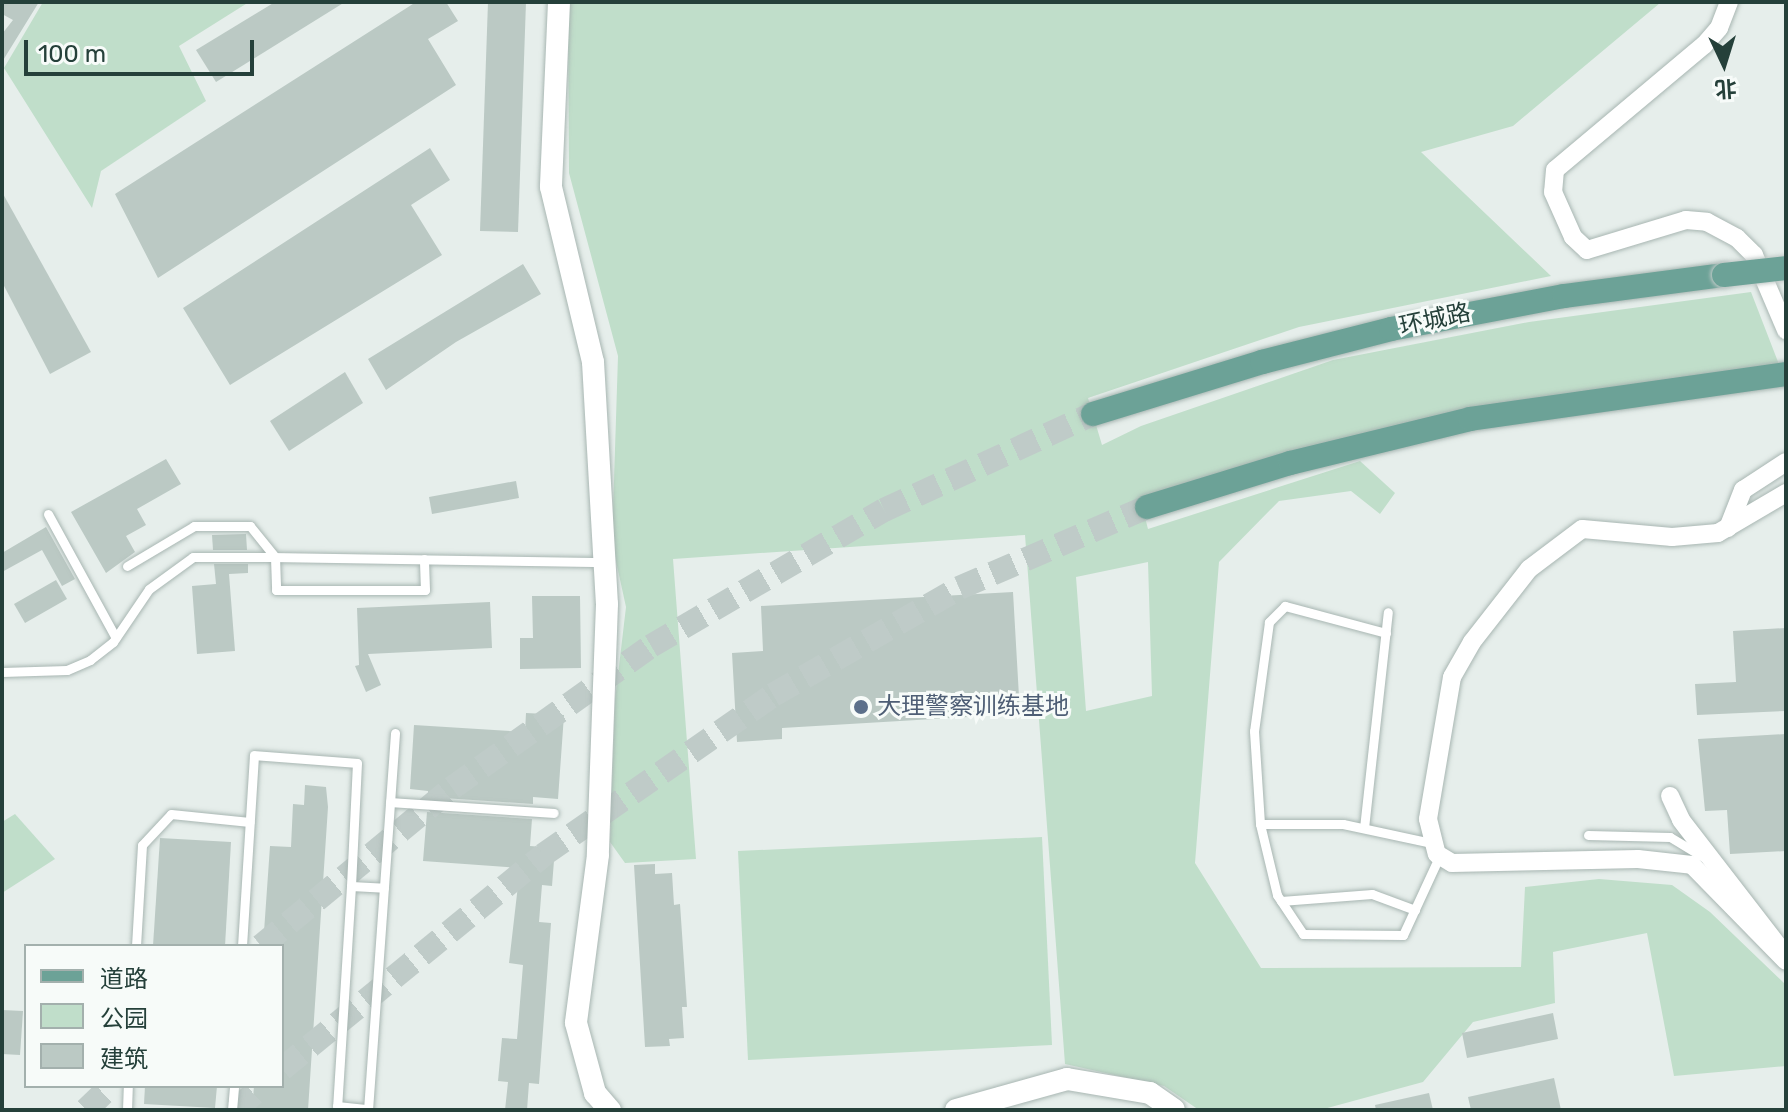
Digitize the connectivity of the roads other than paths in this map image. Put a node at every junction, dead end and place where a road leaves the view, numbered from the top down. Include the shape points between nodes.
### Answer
1 (559, 2) edge
2 (1729, 2) edge
3 (1786, 268) edge
4 (1786, 330) edge
5 (1786, 374) edge
6 (1093, 414) tunnel mouth
7 (1786, 462) edge
8 (1786, 493) edge
9 (1147, 507) tunnel mouth
10 (48, 514) dead end
11 (1726, 530) junction
12 (275, 557) junction
13 (424, 559) junction
14 (604, 562) junction
15 (127, 566) dead end
16 (1388, 612) dead end
17 (1386, 633) junction
18 (116, 638) junction
19 (2, 672) edge
20 (395, 733) dead end
21 (1670, 796) dead end
22 (390, 802) junction
23 (554, 813) dead end
24 (250, 822) junction
25 (1260, 824) junction
26 (1364, 828) junction
27 (1588, 835) dead end
28 (1436, 850) junction
29 (1716, 864) junction
30 (351, 886) junction
31 (384, 888) junction
32 (1281, 901) junction
33 (1415, 910) junction
34 (136, 944) edge
35 (242, 944) edge
36 (1786, 960) edge
37 (128, 1088) edge
38 (234, 1088) edge
39 (368, 1109) edge
40 (127, 1110) edge
41 (232, 1110) edge
42 (610, 1110) edge
43 (956, 1110) edge
44 (1174, 1110) edge

1 - 14 street via 551,187 593,362
2 - 4 street via 1719,28 1704,45 1555,170 1553,192 1573,237 1587,250 1686,220 1707,222 1737,238 1754,255
3 - 6 main road, 环城路, bridge via 1564,296 1391,329
5 - 9 main road via 1580,400 1428,428
7 - 11 street via 1743,490
8 - 11 street
10 - 18 lane
11 - 28 street via 1672,537 1591,527 1567,538 1529,569 1472,642 1452,677 1432,789
12 - 13 lane
12 - 13 lane via 276,590 425,590
12 - 15 lane via 250,526 194,526
12 - 18 lane via 186,559 135,604
13 - 14 lane
14 - 42 street via 598,855 576,1023 595,1093
16 - 17 lane
17 - 25 lane via 1285,606 1269,622 1254,731
17 - 26 lane
18 - 19 lane via 104,652 67,670
20 - 22 lane
21 - 29 street via 1681,820
22 - 23 lane
22 - 31 lane
24 - 30 lane via 254,755 357,763
24 - 34 lane via 171,814 142,845
24 - 35 lane
25 - 26 lane
25 - 32 lane
26 - 28 lane
27 - 29 lane via 1670,837
28 - 33 lane
28 - 36 street via 1459,864 1638,859 1692,865 1761,942
29 - 36 street
30 - 31 lane
30 - 39 lane via 337,1106
31 - 39 lane
32 - 33 lane via 1372,894
32 - 33 lane via 1303,934 1403,935
37 - 40 lane
38 - 41 lane
43 - 44 street via 1067,1079 1150,1093

